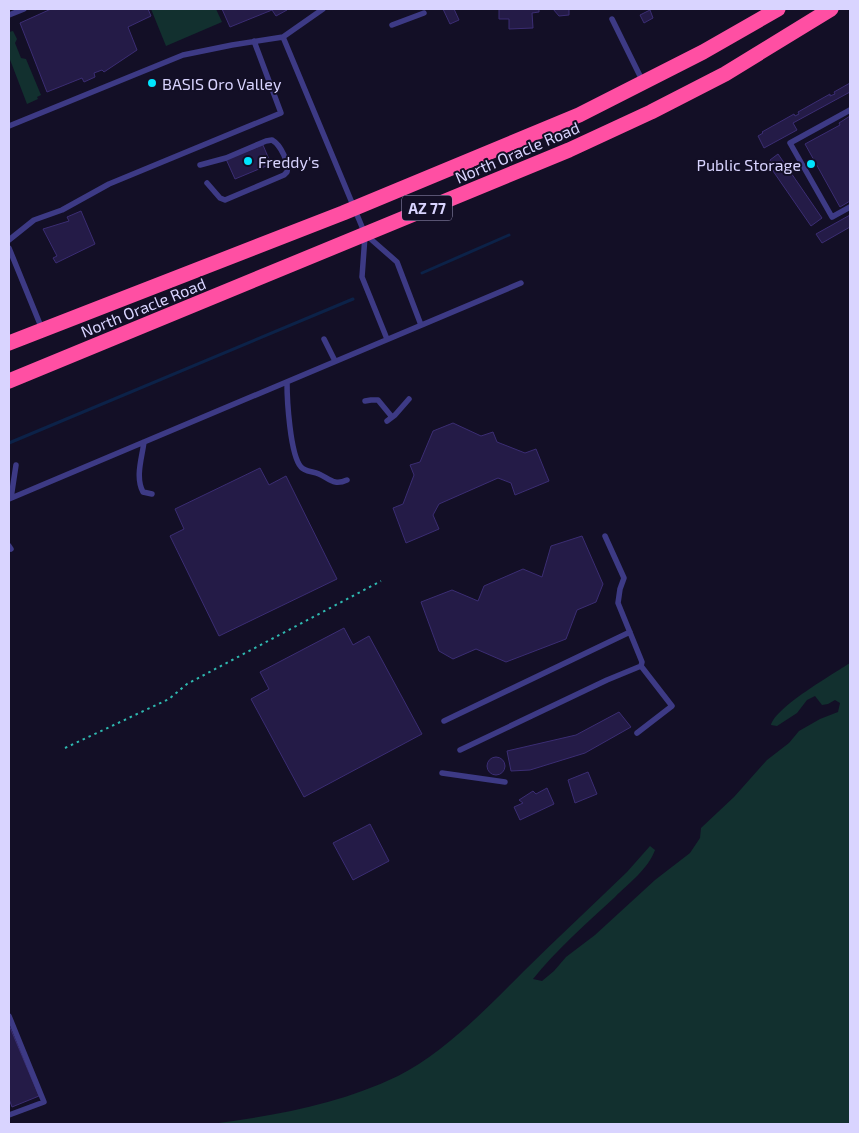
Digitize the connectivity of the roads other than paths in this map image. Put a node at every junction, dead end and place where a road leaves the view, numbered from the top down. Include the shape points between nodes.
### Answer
1 (24, 9) edge
2 (323, 9) edge
3 (778, 9) edge
4 (831, 9) edge
5 (424, 13) dead end
6 (9, 15) edge
7 (612, 19) dead end
8 (392, 25) dead end
9 (283, 37) junction
10 (254, 41) junction
11 (643, 82) junction
12 (850, 110) edge
13 (9, 126) edge
14 (200, 165) dead end
15 (207, 183) dead end
16 (850, 207) edge
17 (354, 208) junction
18 (365, 234) junction
19 (9, 240) edge
20 (9, 248) edge
21 (521, 283) dead end
22 (421, 325) junction
23 (42, 329) junction
24 (324, 339) dead end
25 (387, 339) junction
26 (9, 343) edge
27 (336, 361) junction
28 (9, 381) edge
29 (286, 382) junction
30 (409, 399) dead end
31 (366, 401) dead end
32 (144, 442) junction
33 (16, 465) dead end
34 (347, 480) dead end
35 (152, 494) dead end
36 (10, 498) edge
37 (605, 536) dead end
38 (630, 632) junction
39 (641, 666) junction
40 (444, 721) dead end
41 (637, 733) dead end
42 (460, 750) dead end
43 (442, 773) dead end
44 (505, 782) dead end
45 (9, 1016) edge
46 (9, 1115) edge

1 - 6 lane
2 - 9 lane
3 - 11 highway, North Oracle Road / AZ 77
4 - 18 highway, North Oracle Road / AZ 77 via 725,74 651,112 570,150
5 - 8 lane
7 - 11 lane
9 - 10 lane
9 - 17 lane
10 - 13 lane via 183,55
10 - 19 lane via 281,113 109,184 62,210 34,220
11 - 17 highway, North Oracle Road / AZ 77 via 579,115
12 - 16 lane via 790,143 832,217
14 - 15 lane via 272,140 280,147 288,167 284,176 225,200
17 - 18 lane
17 - 23 highway, North Oracle Road / AZ 77
18 - 22 lane via 397,262
18 - 25 lane via 362,277
18 - 28 highway, North Oracle Road / AZ 77
20 - 23 lane
21 - 22 lane
22 - 25 lane
23 - 26 highway, North Oracle Road / AZ 77
24 - 27 lane
25 - 27 lane
27 - 29 lane
29 - 32 lane
29 - 34 lane via 290,434 299,466 332,482
30 - 31 lane via 390,419 378,400
32 - 35 lane via 139,485 143,492
32 - 36 lane
33 - 36 lane
37 - 38 lane via 624,578 618,603
38 - 39 lane
38 - 40 lane
39 - 41 lane via 672,706
39 - 42 lane
43 - 44 lane
45 - 46 lane via 44,1102

